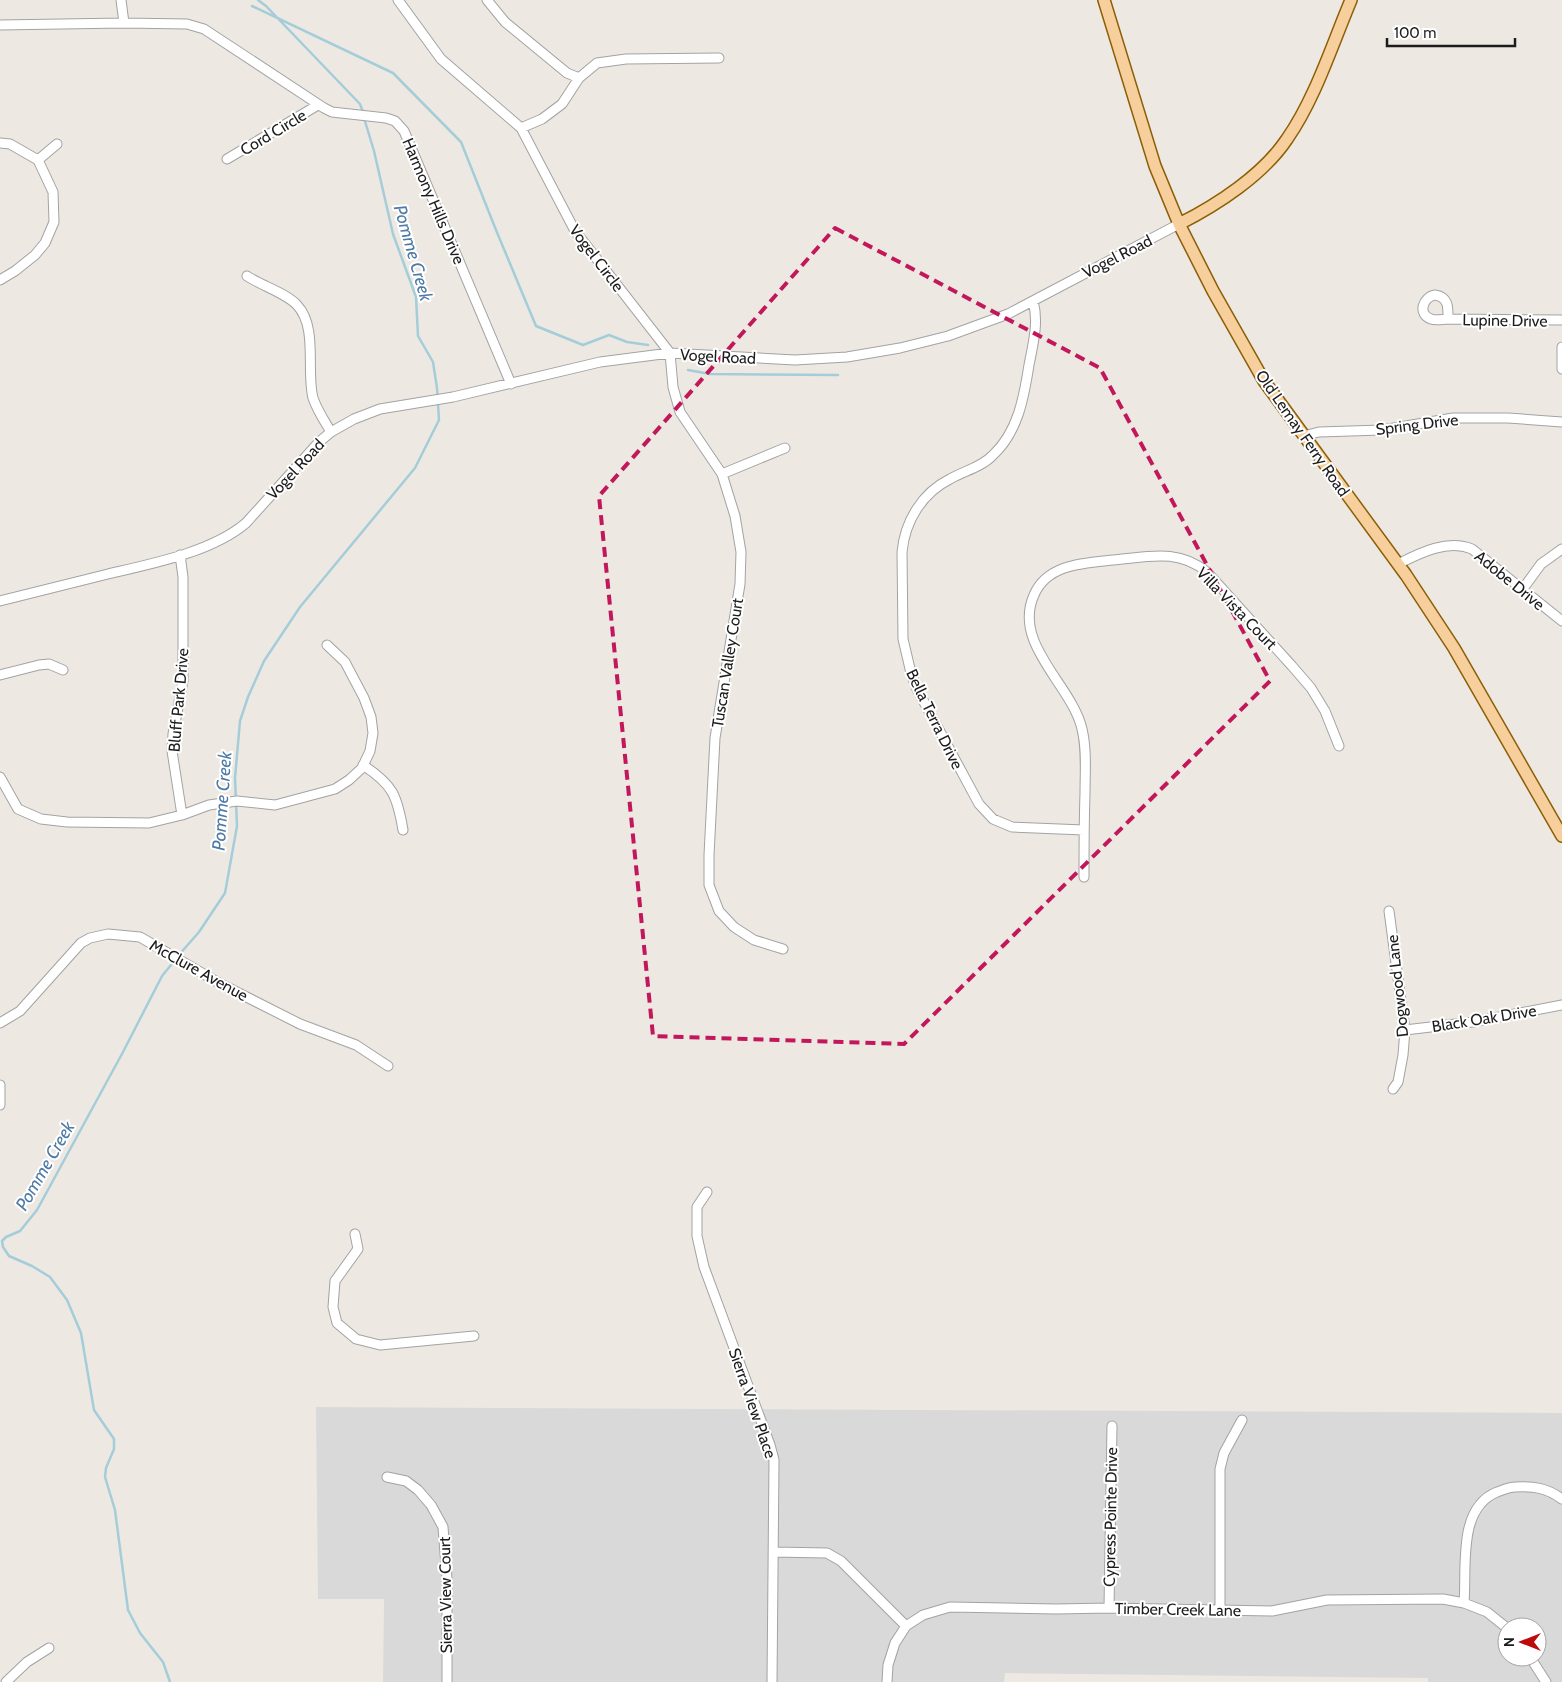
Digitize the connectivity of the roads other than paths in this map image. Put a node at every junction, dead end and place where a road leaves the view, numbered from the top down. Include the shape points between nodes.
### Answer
1 (121, 0) edge
2 (398, 0) edge
3 (487, 0) edge
4 (1104, 0) edge
5 (1352, 0) edge
6 (124, 22) junction
7 (0, 25) edge
8 (719, 58) dead end
9 (579, 78) junction
10 (318, 105) junction
11 (521, 128) junction
12 (0, 142) edge
13 (57, 144) dead end
14 (227, 159) dead end
15 (38, 160) junction
16 (1179, 224) junction
17 (247, 276) dead end
18 (0, 280) edge
19 (1033, 301) junction
20 (1448, 319) dead end
21 (1562, 320) edge
22 (1562, 347) edge
23 (670, 353) junction
24 (1562, 369) edge
25 (511, 384) junction
26 (1562, 422) edge
27 (331, 432) junction
28 (1303, 436) junction
29 (785, 448) dead end
30 (722, 474) junction
31 (1562, 549) edge
32 (180, 555) junction
33 (1398, 564) junction
34 (1522, 590) junction
35 (0, 601) edge
36 (1562, 621) edge
37 (327, 645) dead end
38 (63, 670) dead end
39 (0, 675) edge
40 (1339, 746) dead end
41 (363, 765) junction
42 (0, 777) edge
43 (182, 815) junction
44 (403, 830) dead end
45 (1084, 830) junction
46 (1562, 836) edge
47 (1084, 877) dead end
48 (1389, 911) dead end
49 (783, 949) dead end
50 (1562, 1005) edge
51 (0, 1023) edge
52 (1405, 1030) junction
53 (388, 1066) dead end
54 (0, 1085) edge
55 (1393, 1089) dead end
56 (0, 1105) edge
57 (707, 1192) dead end
58 (355, 1234) dead end
59 (474, 1336) dead end
60 (1242, 1420) dead end
61 (1112, 1426) dead end
62 (387, 1477) dead end
63 (1562, 1499) edge
64 (774, 1552) junction
65 (1464, 1602) junction
66 (1109, 1608) junction
67 (1220, 1610) junction
68 (1497, 1620) edge
69 (906, 1626) junction
70 (49, 1648) dead end
71 (1536, 1667) edge
72 (6, 1682) edge
73 (447, 1682) edge
74 (772, 1682) edge
75 (887, 1682) edge
76 (1546, 1682) edge

1 - 6 street
2 - 11 street, Vogel Circle via 441,59
3 - 9 street via 505,22 567,73
4 - 16 main road, Old Lemay Ferry Road via 1147,142
5 - 16 main road, Vogel Road via 1304,112 1286,141 1266,164 1234,190
6 - 7 street, Harmony Hills Drive
6 - 10 street, Harmony Hills Drive via 188,24 204,29
8 - 9 street via 626,59 597,63
9 - 11 street via 562,104 542,119
10 - 14 street, Cord Circle
10 - 25 street, Harmony Hills Drive via 332,112 395,121 404,131
11 - 23 street, Vogel Circle via 575,231
12 - 15 street
13 - 15 street
15 - 18 street via 53,192 54,222 45,243 35,255
16 - 19 street, Vogel Road
16 - 28 main road, Old Lemay Ferry Road via 1250,358
17 - 27 street via 284,295 303,312 308,330 313,398
19 - 23 street, Vogel Road via 1008,314 948,336 847,357 795,360
19 - 45 street, Bella Terra Drive via 1036,326 1024,398 1008,437 993,456 928,494 907,526 902,552 903,639 917,689 973,794 986,812 993,819 1012,827
20 - 21 street, Lupine Drive
22 - 24 street
23 - 25 street, Vogel Road via 600,362
23 - 30 street, Tuscan Valley Court via 673,387 680,412
25 - 27 street, Vogel Road via 453,398 402,404 365,414
26 - 28 street, Spring Drive via 1453,418 1382,430 1319,432
27 - 32 street, Vogel Road via 237,531
28 - 33 main road, Old Lemay Ferry Road
29 - 30 street
30 - 49 street, Tuscan Valley Court via 741,552 740,584 715,738 709,885 719,911 734,927 754,940
31 - 34 street via 1541,564
32 - 35 street, Vogel Road
32 - 43 street, Bluff Park Drive via 183,577 182,681 172,751
33 - 34 street, Adobe Drive via 1423,552 1465,546
33 - 46 main road, Old Lemay Ferry Road via 1454,648
34 - 36 street, Adobe Drive
37 - 41 street via 345,662 371,717 373,733
38 - 39 street via 49,664
40 - 45 street, Villa Vista Court via 1311,688 1199,565 1184,558 1168,556 1066,567 1049,576 1035,591 1029,622 1035,644 1074,707 1082,730
41 - 43 street via 349,780 335,788 275,805 237,801 209,805
41 - 44 street via 380,776 390,789
42 - 43 street via 18,809 41,819 149,823
45 - 47 street, Villa Vista Court
48 - 52 street, Dogwood Lane
50 - 52 street, Black Oak Drive via 1473,1022
51 - 53 street, McClure Avenue via 20,1011 82,943 108,934 125,935 140,937 218,983 300,1024 356,1045
52 - 55 street, Dogwood Lane via 1398,1082
54 - 56 street
57 - 64 street, Sierra View Place via 697,1206 696,1236 704,1267 774,1460
58 - 59 street via 358,1249 335,1281 333,1307 337,1323 356,1339 380,1345
60 - 67 street via 1224,1453 1220,1469
61 - 66 street, Cypress Pointe Drive
62 - 73 street, Sierra View Court via 406,1481 418,1490 444,1527
63 - 65 street via 1551,1491 1531,1486 1511,1487 1492,1494 1480,1504 1467,1534
64 - 69 street via 827,1553 841,1561
64 - 74 street, Sierra View Place
65 - 67 street, Timber Creek Lane via 1327,1600 1272,1611
65 - 68 street, Timber Creek Lane
66 - 67 street, Timber Creek Lane
66 - 69 street, Timber Creek Lane via 950,1607 923,1615
69 - 75 street via 895,1643 888,1664
70 - 72 street via 27,1662
71 - 76 street

